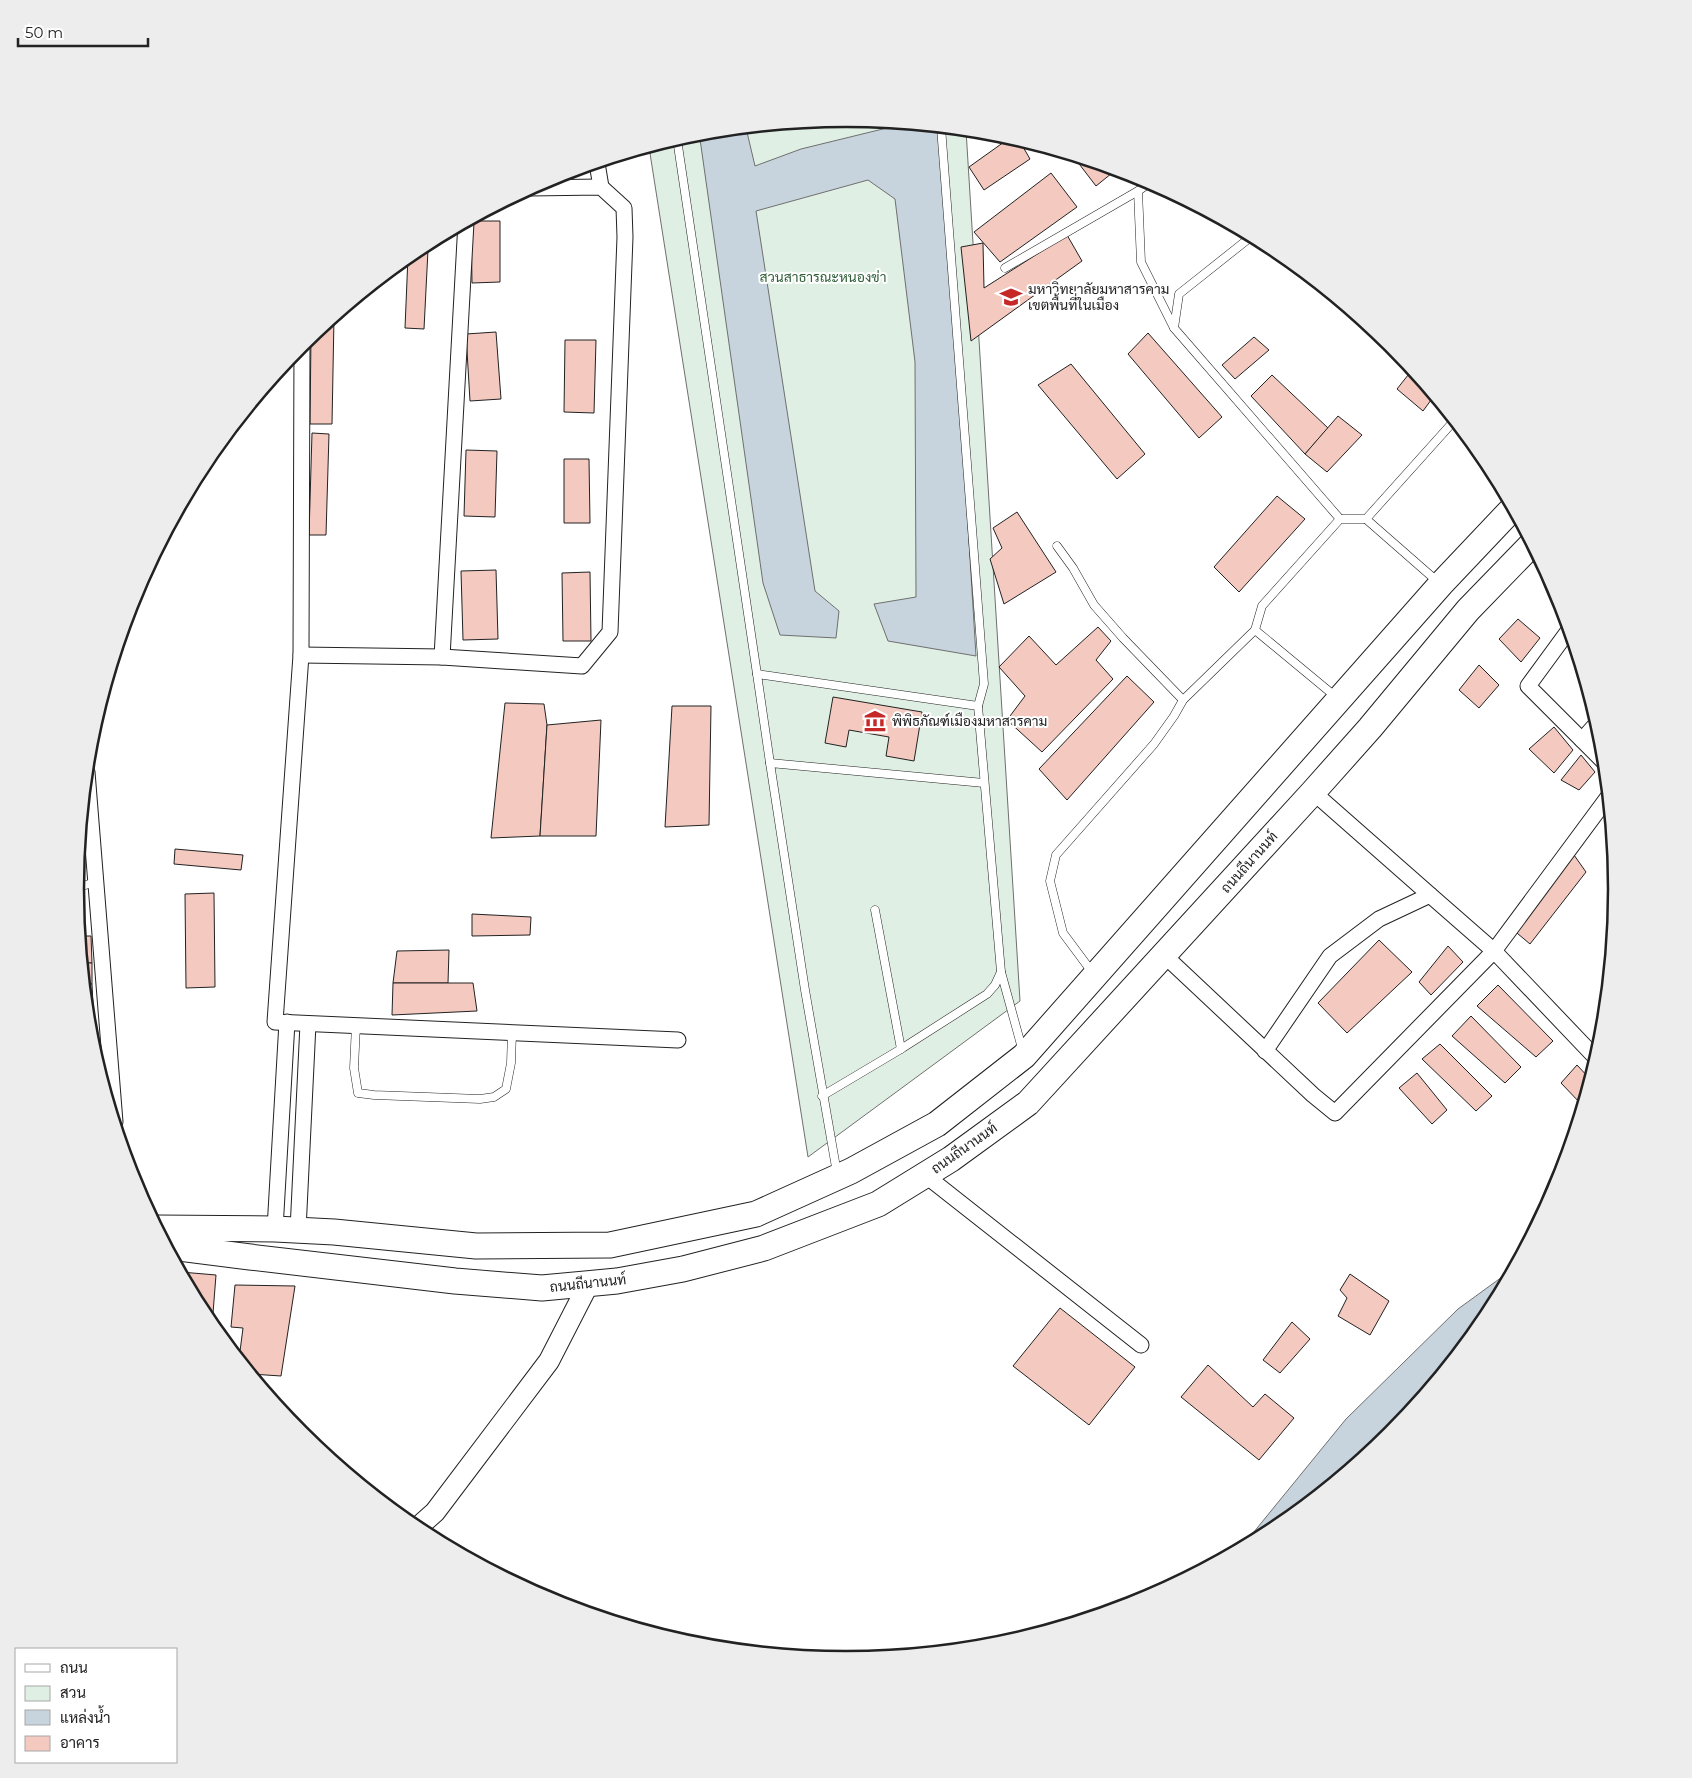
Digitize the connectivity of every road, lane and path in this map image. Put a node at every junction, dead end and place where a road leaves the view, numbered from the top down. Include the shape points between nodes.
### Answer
1 (941, 133) edge
2 (678, 146) edge
3 (598, 168) edge
4 (601, 187) junction
5 (1143, 187) edge
6 (548, 188) edge
7 (1138, 191) junction
8 (466, 229) edge
9 (1246, 241) edge
10 (1005, 268) dead end
11 (1174, 328) junction
12 (302, 355) edge
13 (1451, 425) edge
14 (1509, 513) edge
15 (1340, 519) junction
16 (1366, 519) junction
17 (1057, 546) dead end
18 (1528, 548) edge
19 (1441, 584) junction
20 (1468, 610) junction
21 (1255, 630) junction
22 (1565, 636) edge
23 (301, 655) junction
24 (442, 657) junction
25 (757, 674) junction
26 (1183, 700) junction
27 (1339, 700) junction
28 (978, 706) junction
29 (1591, 729) edge
30 (1582, 740) junction
31 (1596, 754) edge
32 (770, 763) junction
33 (984, 783) junction
34 (1313, 792) junction
35 (89, 798) edge
36 (1603, 803) edge
37 (96, 882) junction
38 (84, 885) edge
39 (1430, 895) junction
40 (875, 910) dead end
41 (1494, 951) junction
42 (1164, 956) junction
43 (1001, 972) junction
44 (1095, 975) junction
45 (287, 1022) junction
46 (308, 1024) junction
47 (356, 1025) junction
48 (512, 1032) junction
49 (678, 1040) dead end
50 (901, 1048) junction
51 (1265, 1051) junction
52 (1590, 1052) edge
53 (1024, 1056) junction
54 (113, 1096) edge
55 (822, 1096) junction
56 (925, 1175) junction
57 (837, 1177) junction
58 (163, 1228) edge
59 (286, 1230) junction
60 (334, 1232) junction
61 (173, 1246) edge
62 (331, 1267) junction
63 (589, 1283) junction
64 (1141, 1345) dead end
65 (423, 1523) edge

1 - 28 lane via 984,684
2 - 25 lane
3 - 4 street
4 - 6 street
4 - 24 street via 624,208 625,236 610,632 582,666
5 - 7 lane
7 - 10 lane
7 - 11 lane via 1141,262
8 - 24 street
9 - 11 lane via 1179,294
11 - 15 lane
12 - 23 street
13 - 16 lane
14 - 19 main road
15 - 16 lane
15 - 21 lane via 1262,606
16 - 19 lane
17 - 26 lane via 1094,605
18 - 20 main road, ถนนถีนานนท์
19 - 20 main road
19 - 27 main road
20 - 34 main road, ถนนถีนานนท์
21 - 26 lane
21 - 27 lane
22 - 30 street via 1528,686
23 - 24 street
23 - 45 street via 275,1022
25 - 28 lane
25 - 32 lane
26 - 44 lane via 1154,744 1056,855 1050,881 1063,933
27 - 44 main road
28 - 33 lane
29 - 30 street
30 - 31 street
32 - 33 lane
32 - 55 lane
33 - 43 lane
34 - 39 street
34 - 42 main road, ถนนถีนานนท์
35 - 37 street
36 - 41 street
37 - 38 lane
37 - 54 street
39 - 41 street
39 - 51 street via 1379,919 1330,956
40 - 50 lane
41 - 51 street via 1335,1113
41 - 52 street
42 - 51 street
42 - 56 main road, ถนนถีนานนท์ via 1028,1103
43 - 50 lane via 987,994
43 - 53 lane
44 - 53 main road
45 - 46 street
45 - 59 street
46 - 47 street
46 - 59 street
47 - 48 street
47 - 48 lane via 354,1068 358,1092 374,1096 494,1097 506,1089
48 - 49 street
50 - 55 lane
53 - 57 main road via 937,1124
55 - 57 lane
56 - 63 main road, ถนนถีนานนท์ via 878,1204 764,1248 684,1270
56 - 64 street
57 - 60 main road via 756,1214 610,1245 476,1246
58 - 59 main road
59 - 60 main road
60 - 62 main road
61 - 62 main road, ถนนถีนานนท์
62 - 63 main road, ถนนถีนานนท์ via 542,1288
63 - 65 street via 549,1361 435,1512

